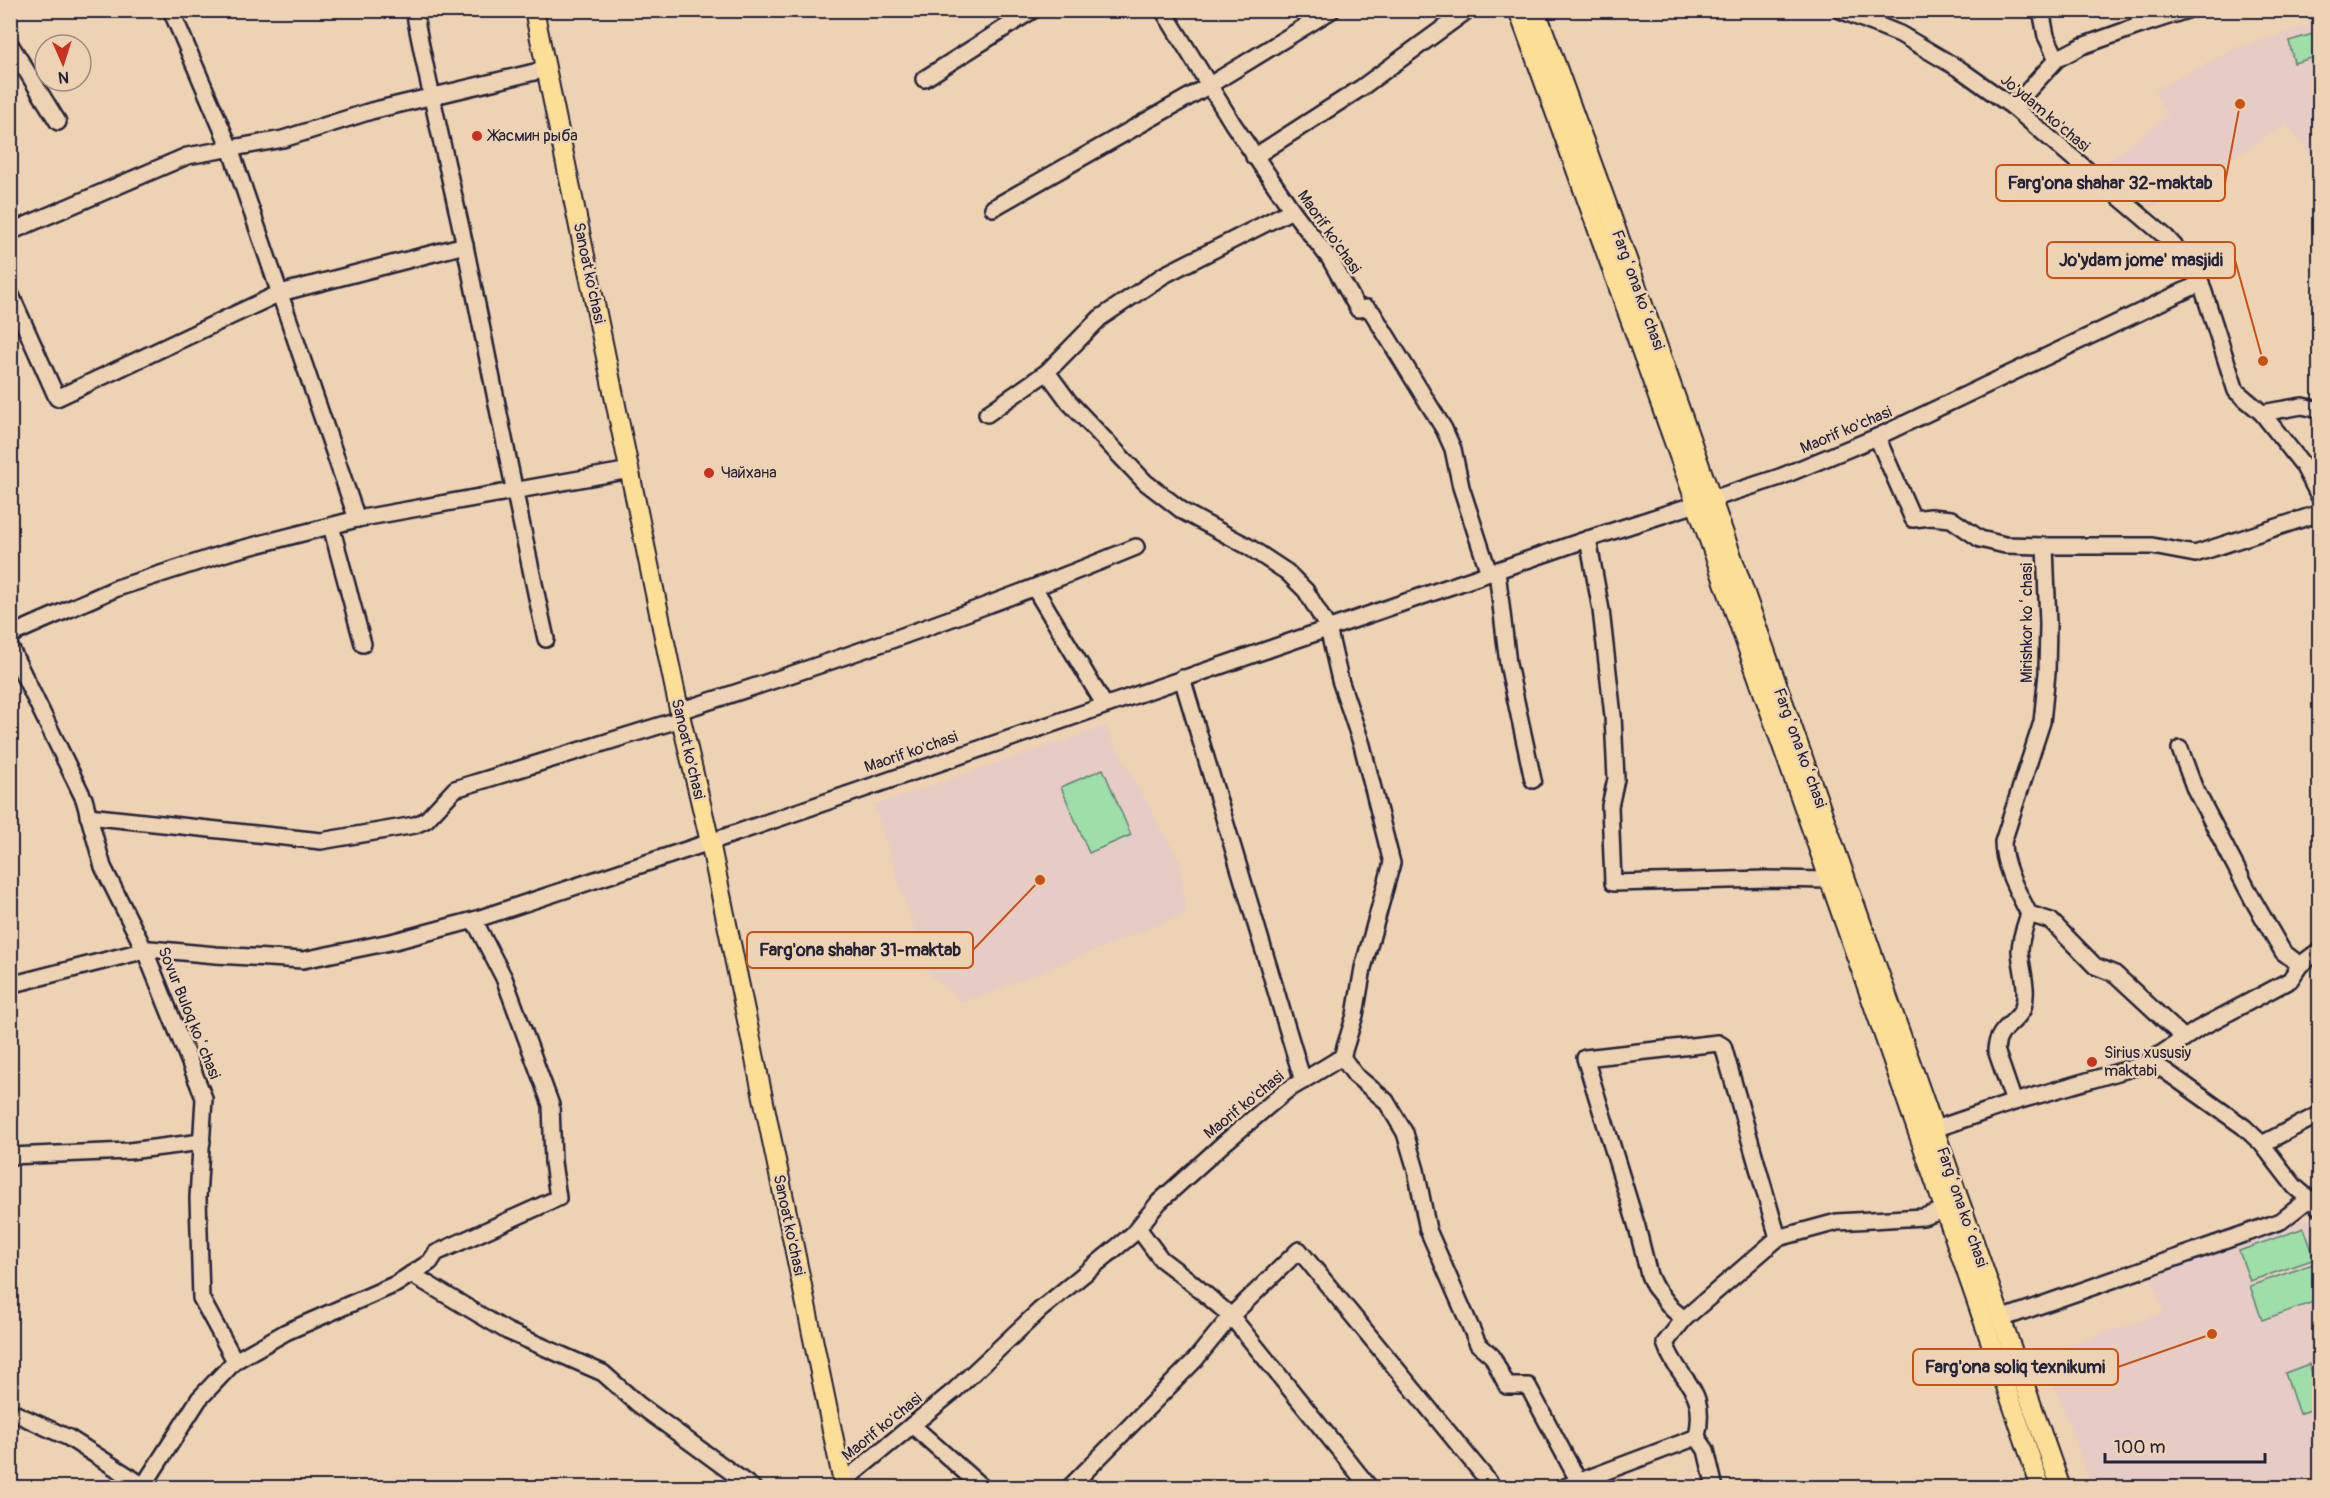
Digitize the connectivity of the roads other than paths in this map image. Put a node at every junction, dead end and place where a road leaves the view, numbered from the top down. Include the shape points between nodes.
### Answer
1 (171, 10) edge
2 (414, 10) edge
3 (534, 10) edge
4 (1033, 10) edge
5 (1163, 10) edge
6 (1332, 10) edge
7 (1468, 10) edge
8 (1518, 10) edge
9 (1536, 10) edge
10 (1840, 10) edge
11 (2041, 10) edge
12 (2187, 10) edge
13 (2139, 18) edge
14 (10, 44) edge
15 (2057, 59) junction
16 (547, 69) junction
17 (924, 79) dead end
18 (1208, 86) junction
19 (430, 97) junction
20 (2013, 107) junction
21 (58, 122) dead end
22 (230, 148) junction
23 (1254, 157) junction
24 (993, 208) dead end
25 (1292, 210) junction
26 (10, 232) edge
27 (465, 245) junction
28 (2201, 283) junction
29 (280, 292) junction
30 (10, 293) edge
31 (1047, 372) junction
32 (2319, 410) edge
33 (2262, 413) junction
34 (987, 414) dead end
35 (1877, 437) junction
36 (630, 470) junction
37 (513, 491) junction
38 (2319, 498) edge
39 (1703, 501) junction
40 (2319, 513) edge
41 (357, 519) junction
42 (331, 526) junction
43 (1588, 539) junction
44 (2045, 546) junction
45 (1136, 547) dead end
46 (1493, 572) junction
47 (1035, 588) junction
48 (1328, 628) junction
49 (10, 635) edge
50 (546, 639) dead end
51 (363, 644) dead end
52 (10, 647) edge
53 (1182, 678) junction
54 (1104, 704) junction
55 (680, 715) junction
56 (2180, 748) dead end
57 (1533, 780) dead end
58 (88, 816) junction
59 (710, 842) junction
60 (1829, 880) junction
61 (2029, 914) junction
62 (474, 920) junction
63 (2319, 950) edge
64 (145, 951) junction
65 (2300, 965) junction
66 (10, 985) edge
67 (2183, 1037) junction
68 (1342, 1057) junction
69 (2146, 1064) junction
70 (1302, 1081) junction
71 (2014, 1102) junction
72 (2319, 1114) edge
73 (1935, 1129) junction
74 (202, 1142) junction
75 (2262, 1144) junction
76 (10, 1156) edge
77 (2314, 1204) edge
78 (1953, 1207) junction
79 (1138, 1228) junction
80 (1778, 1238) junction
81 (411, 1274) junction
82 (1231, 1316) junction
83 (1684, 1319) junction
84 (2001, 1319) junction
85 (234, 1361) junction
86 (10, 1411) edge
87 (912, 1425) junction
88 (1697, 1437) junction
89 (1579, 1482) junction
90 (843, 1485) edge
91 (142, 1487) edge
92 (753, 1488) edge
93 (983, 1488) edge
94 (1069, 1488) edge
95 (1370, 1488) edge
96 (1494, 1488) edge
97 (1562, 1488) edge
98 (1715, 1488) edge
99 (2041, 1488) edge
100 (2061, 1488) edge

1 - 22 street
2 - 19 street
3 - 16 main road, Sanoat ko'chasi
4 - 17 street
5 - 18 street, Maorif ko'chasi
6 - 18 street
7 - 23 street via 1361,88
8 - 39 main road, Fargʻona koʻchasi
9 - 39 main road, Fargʻona koʻchasi
10 - 20 street, Jo'ydam ko'chasi via 1900,34
11 - 15 street via 2046,36
12 - 13 street
13 - 15 street
14 - 21 street
15 - 20 street
16 - 19 street
16 - 36 main road, Sanoat ko'chasi
18 - 23 street, Maorif ko'chasi
18 - 24 street
19 - 22 street via 370,111 283,139
19 - 27 street
20 - 28 street, Jo'ydam ko'chasi via 2166,237
22 - 26 street via 188,156
22 - 29 street
23 - 25 street, Maorif ko'chasi
25 - 31 street via 1164,275 1100,318
25 - 46 street, Maorif ko'chasi via 1330,259 1358,309 1372,312 1444,429
27 - 29 street
27 - 37 street
28 - 33 street, Jo'ydam ko'chasi via 2236,391
28 - 35 street, Maorif ko'chasi
29 - 30 street via 57,398
29 - 41 street
31 - 34 street
31 - 48 street via 1068,402 1145,482 1184,512 1287,572 1306,591
32 - 33 street via 2302,406
33 - 38 street, Jo'ydam ko'chasi via 2303,465
35 - 39 street, Maorif ko'chasi via 1780,477
35 - 44 street via 1913,519 1951,519 1980,540
36 - 37 street
36 - 55 main road, Sanoat ko'chasi
37 - 41 street
37 - 50 street
39 - 43 street, Maorif ko'chasi
39 - 60 main road, Fargʻona koʻchasi
39 - 73 main road, Fargʻona koʻchasi
40 - 44 street, Mirishkor koʻchasi via 2195,554 2152,546
41 - 42 street
42 - 49 street via 229,552 117,588
42 - 51 street
43 - 46 street, Maorif ko'chasi
43 - 60 street via 1613,716 1613,883
44 - 61 street, Mirishkor koʻchasi via 2047,653 2042,722 2003,842 2014,886
45 - 47 street
46 - 48 street, Maorif ko'chasi
46 - 57 street
47 - 54 street
47 - 55 street
48 - 53 street, Maorif ko'chasi
48 - 68 street via 1392,863
52 - 58 street, Sovur Buloq koʻchasi via 84,799
53 - 54 street, Maorif ko'chasi
53 - 70 street
54 - 59 street, Maorif ko'chasi
55 - 58 street via 455,789 426,820 415,825 321,841
55 - 59 main road, Sanoat ko'chasi
56 - 65 street via 2194,787 2253,900 2283,952
58 - 64 street, Sovur Buloq koʻchasi via 103,867
59 - 62 street, Maorif ko'chasi
59 - 90 main road, Sanoat ko'chasi
60 - 78 main road, Fargʻona koʻchasi
61 - 67 street via 2051,921 2095,966 2115,974
61 - 71 street via 2021,940 2023,1010 2008,1024 1996,1050
62 - 64 street, Maorif ko'chasi via 303,960
62 - 81 street via 504,978 550,1105 558,1198 436,1253
63 - 65 street
64 - 66 street, Maorif ko'chasi
64 - 74 street, Sovur Buloq koʻchasi via 204,1098
65 - 67 street via 2290,980
67 - 69 street
68 - 70 street, Maorif ko'chasi
68 - 89 street via 1355,1075 1386,1101 1405,1133 1428,1230 1478,1344 1492,1356 1507,1386 1528,1386
69 - 71 street
69 - 75 street via 2164,1070
70 - 79 street, Maorif ko'chasi via 1223,1144 1159,1202
71 - 73 street
72 - 75 street
73 - 78 main road, Fargʻona koʻchasi
74 - 76 street via 129,1151
74 - 85 street, Sovur Buloq koʻchasi via 198,1198 201,1298
75 - 77 street via 2295,1187
77 - 84 street via 2281,1221
78 - 80 street via 1912,1219 1837,1222
78 - 84 main road, Fargʻona koʻchasi
78 - 99 main road, Fargʻona koʻchasi
79 - 82 street via 1161,1259
79 - 87 street, Maorif ko'chasi
80 - 83 street
80 - 83 street via 1723,1046 1718,1043 1585,1058 1649,1275 1672,1309
81 - 85 street via 286,1332
81 - 92 street via 507,1331 603,1373 638,1404
82 - 94 street via 1195,1360
82 - 95 street
82 - 96 street via 1299,1250
83 - 88 street via 1665,1343 1698,1399 1701,1419
84 - 100 main road, Fargʻona koʻchasi
85 - 91 street via 199,1399
86 - 91 street via 69,1438
87 - 90 street, Maorif ko'chasi
87 - 93 street
88 - 89 street
88 - 98 street via 1706,1450
89 - 97 street

